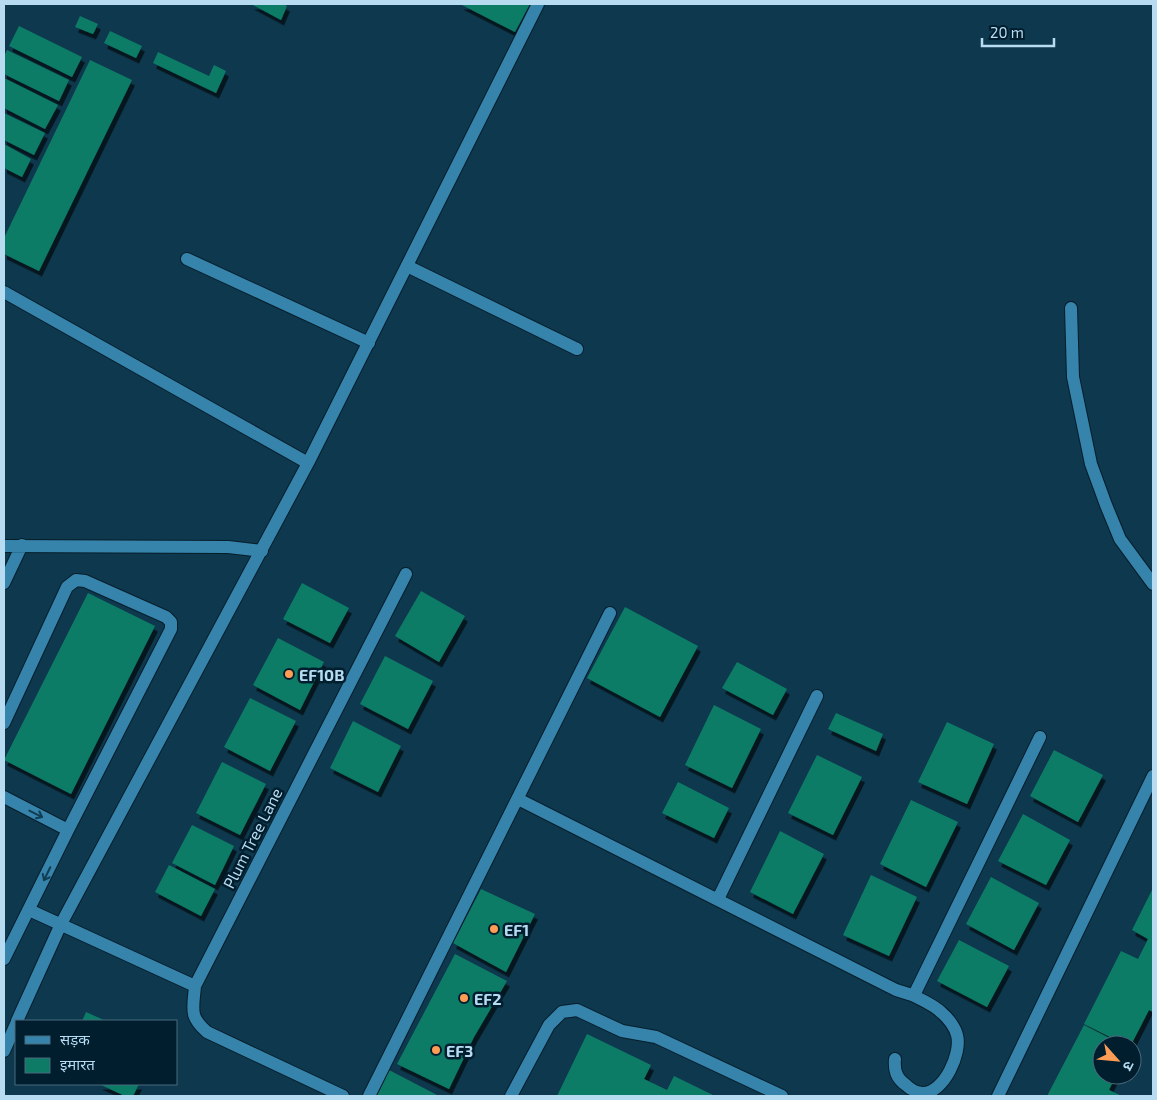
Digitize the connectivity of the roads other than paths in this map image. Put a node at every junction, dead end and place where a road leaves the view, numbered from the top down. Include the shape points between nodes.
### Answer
1 (538, 4) edge
2 (187, 259) dead end
3 (407, 266) junction
4 (4, 292) edge
5 (1071, 308) dead end
6 (368, 343) junction
7 (577, 349) dead end
8 (308, 463) junction
9 (22, 545) junction
10 (4, 546) edge
11 (262, 550) junction
12 (406, 574) dead end
13 (4, 583) edge
14 (1153, 584) edge
15 (610, 613) dead end
16 (817, 696) dead end
17 (4, 723) edge
18 (1040, 737) dead end
19 (1153, 776) edge
20 (4, 797) edge
21 (518, 800) junction
22 (68, 830) junction
23 (718, 899) junction
24 (29, 910) junction
25 (61, 924) junction
26 (4, 959) edge
27 (195, 986) junction
28 (912, 995) junction
29 (18, 1020) edge
30 (15, 1026) edge
31 (4, 1051) edge
32 (895, 1059) dead end
33 (343, 1096) edge
34 (369, 1096) edge
35 (510, 1096) edge
36 (782, 1096) edge
37 (998, 1096) edge

1 - 3 street
2 - 6 street
3 - 6 street
3 - 7 street
4 - 8 street
5 - 14 street via 1073,377 1091,464 1120,538
6 - 8 street
8 - 11 street
9 - 10 street
9 - 11 street
9 - 13 street
11 - 25 street
12 - 27 street, Plum Tree Lane
15 - 21 street
16 - 23 street
17 - 22 street via 67,587 76,580 85,581 171,622 171,630
18 - 28 street
19 - 37 street
20 -> 22 street
21 - 23 street
21 - 34 street
22 -> 24 street
23 - 28 street via 896,990
24 - 25 street
24 - 26 street
25 - 27 street
25 - 29 street
27 - 33 street via 193,1008 196,1022 207,1032
28 - 32 street via 941,1012 957,1035 958,1050 945,1079 934,1090 924,1093 911,1090 899,1081 894,1069
30 - 31 street
35 - 36 street via 549,1025 562,1012 577,1010 622,1031 656,1037

